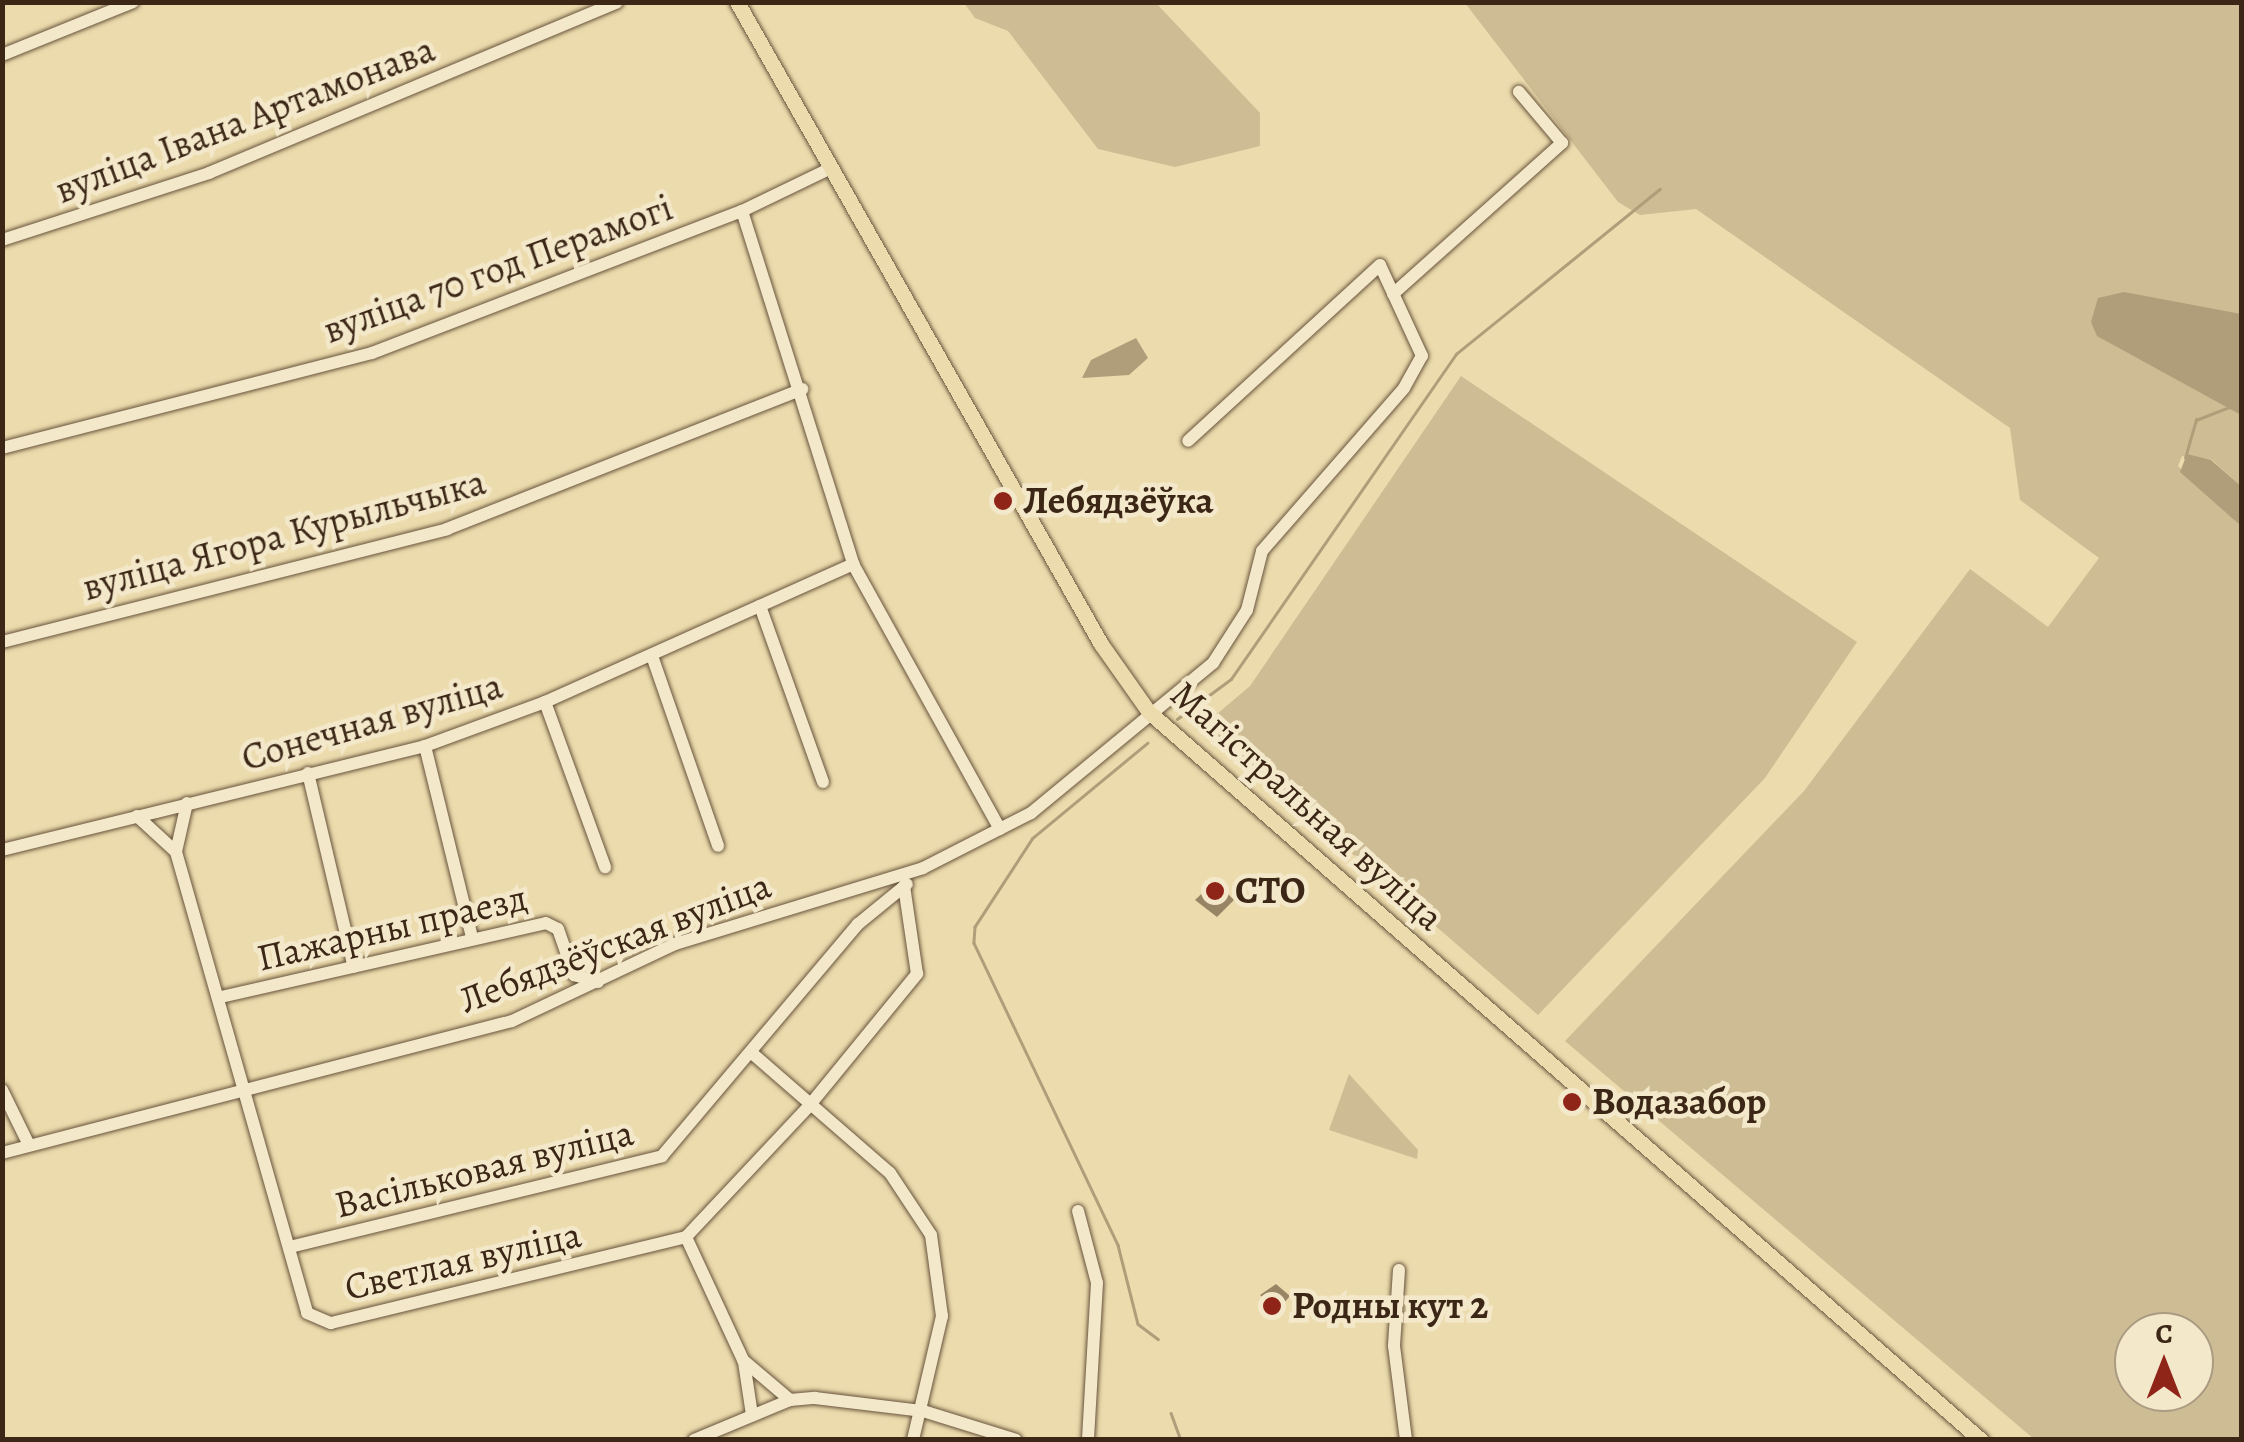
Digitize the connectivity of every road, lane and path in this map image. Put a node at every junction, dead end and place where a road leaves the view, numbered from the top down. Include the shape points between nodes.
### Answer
1 (132, 2) edge
2 (617, 2) edge
3 (737, 2) edge
4 (2, 55) edge
5 (1519, 92) dead end
6 (831, 168) junction
7 (742, 211) junction
8 (2, 240) edge
9 (1393, 294) junction
10 (802, 388) junction
11 (1188, 441) dead end
12 (2, 448) edge
13 (853, 564) junction
14 (760, 606) junction
15 (2, 642) edge
16 (652, 656) junction
17 (545, 702) junction
18 (1149, 712) junction
19 (425, 746) junction
20 (308, 773) junction
21 (823, 782) dead end
22 (187, 802) junction
23 (137, 816) junction
24 (1000, 829) junction
25 (718, 846) dead end
26 (2, 850) edge
27 (176, 852) junction
28 (605, 867) dead end
29 (923, 868) junction
30 (871, 884) junction
31 (904, 886) junction
32 (880, 902) junction
33 (472, 938) junction
34 (354, 967) junction
35 (598, 982) junction
36 (222, 997) junction
37 (752, 1054) junction
38 (247, 1087) junction
39 (2, 1090) edge
40 (809, 1106) junction
41 (28, 1143) junction
42 (2, 1154) edge
43 (1078, 1210) dead end
44 (686, 1237) junction
45 (290, 1247) junction
46 (1399, 1270) dead end
47 (743, 1360) junction
48 (790, 1400) junction
49 (923, 1411) junction
50 (752, 1415) junction
51 (694, 1440) edge
52 (913, 1440) edge
53 (1016, 1440) edge
54 (1088, 1440) edge
55 (1406, 1440) edge
56 (1981, 1440) edge

1 - 4 street
2 - 8 street, вуліца Івана Артамонава via 210,173
3 - 6 main road, Магістральная вуліца
5 - 9 street via 1562,143
6 - 7 street, вуліца 70 год Перамогі
6 - 18 main road, Магістральная вуліца via 1101,644
7 - 10 street
7 - 12 street, вуліца 70 год Перамогі via 372,353
9 - 11 street via 1380,265
9 - 18 street, Лебядзёўская вуліца via 1422,356 1262,551 1247,610 1214,663
10 - 13 street
10 - 15 street, вуліца Ягора Курыльчыка via 447,530
13 - 14 street, Сонечная вуліца
13 - 24 street
14 - 16 street, Сонечная вуліца
14 - 21 street
16 - 17 street, Сонечная вуліца
16 - 25 street
17 - 19 street, Сонечная вуліца
17 - 28 street
18 - 24 street, Лебядзёўская вуліца via 1031,813
18 - 56 main road, Магістральная вуліца
19 - 20 street, Сонечная вуліца
19 - 33 street
20 - 22 street, Сонечная вуліца
20 - 34 street
22 - 23 street, Сонечная вуліца
22 - 27 street
23 - 26 street, Сонечная вуліца
23 - 27 street
24 - 29 street, Лебядзёўская вуліца
27 - 36 street, Светлая вуліца
29 - 30 street, Лебядзёўская вуліца
29 - 31 street, Васільковая вуліца
30 - 32 street
30 - 35 street, Лебядзёўская вуліца via 675,944
31 - 32 street, Васільковая вуліца
31 - 40 street via 916,974
32 - 37 street, Васільковая вуліца
33 - 34 street, Пажарны праезд
33 - 35 street, Пажарны праезд via 554,923 574,976
34 - 36 street, Пажарны праезд
35 - 38 street, Лебядзёўская вуліца via 512,1021
36 - 38 street, Светлая вуліца
37 - 40 street
37 - 45 street, Васільковая вуліца via 662,1156
38 - 41 street, Лебядзёўская вуліца
38 - 45 street, Светлая вуліца
39 - 41 street
40 - 44 street
40 - 49 street via 890,1173 931,1235 942,1316
41 - 42 street, Лебядзёўская вуліца
43 - 54 street via 1097,1283
44 - 45 street, Светлая вуліца via 331,1323 307,1313
44 - 47 street
46 - 55 street via 1394,1346
47 - 48 street
47 - 50 street
48 - 49 street via 856,1398
48 - 50 street
49 - 52 street
49 - 53 street
50 - 51 street

